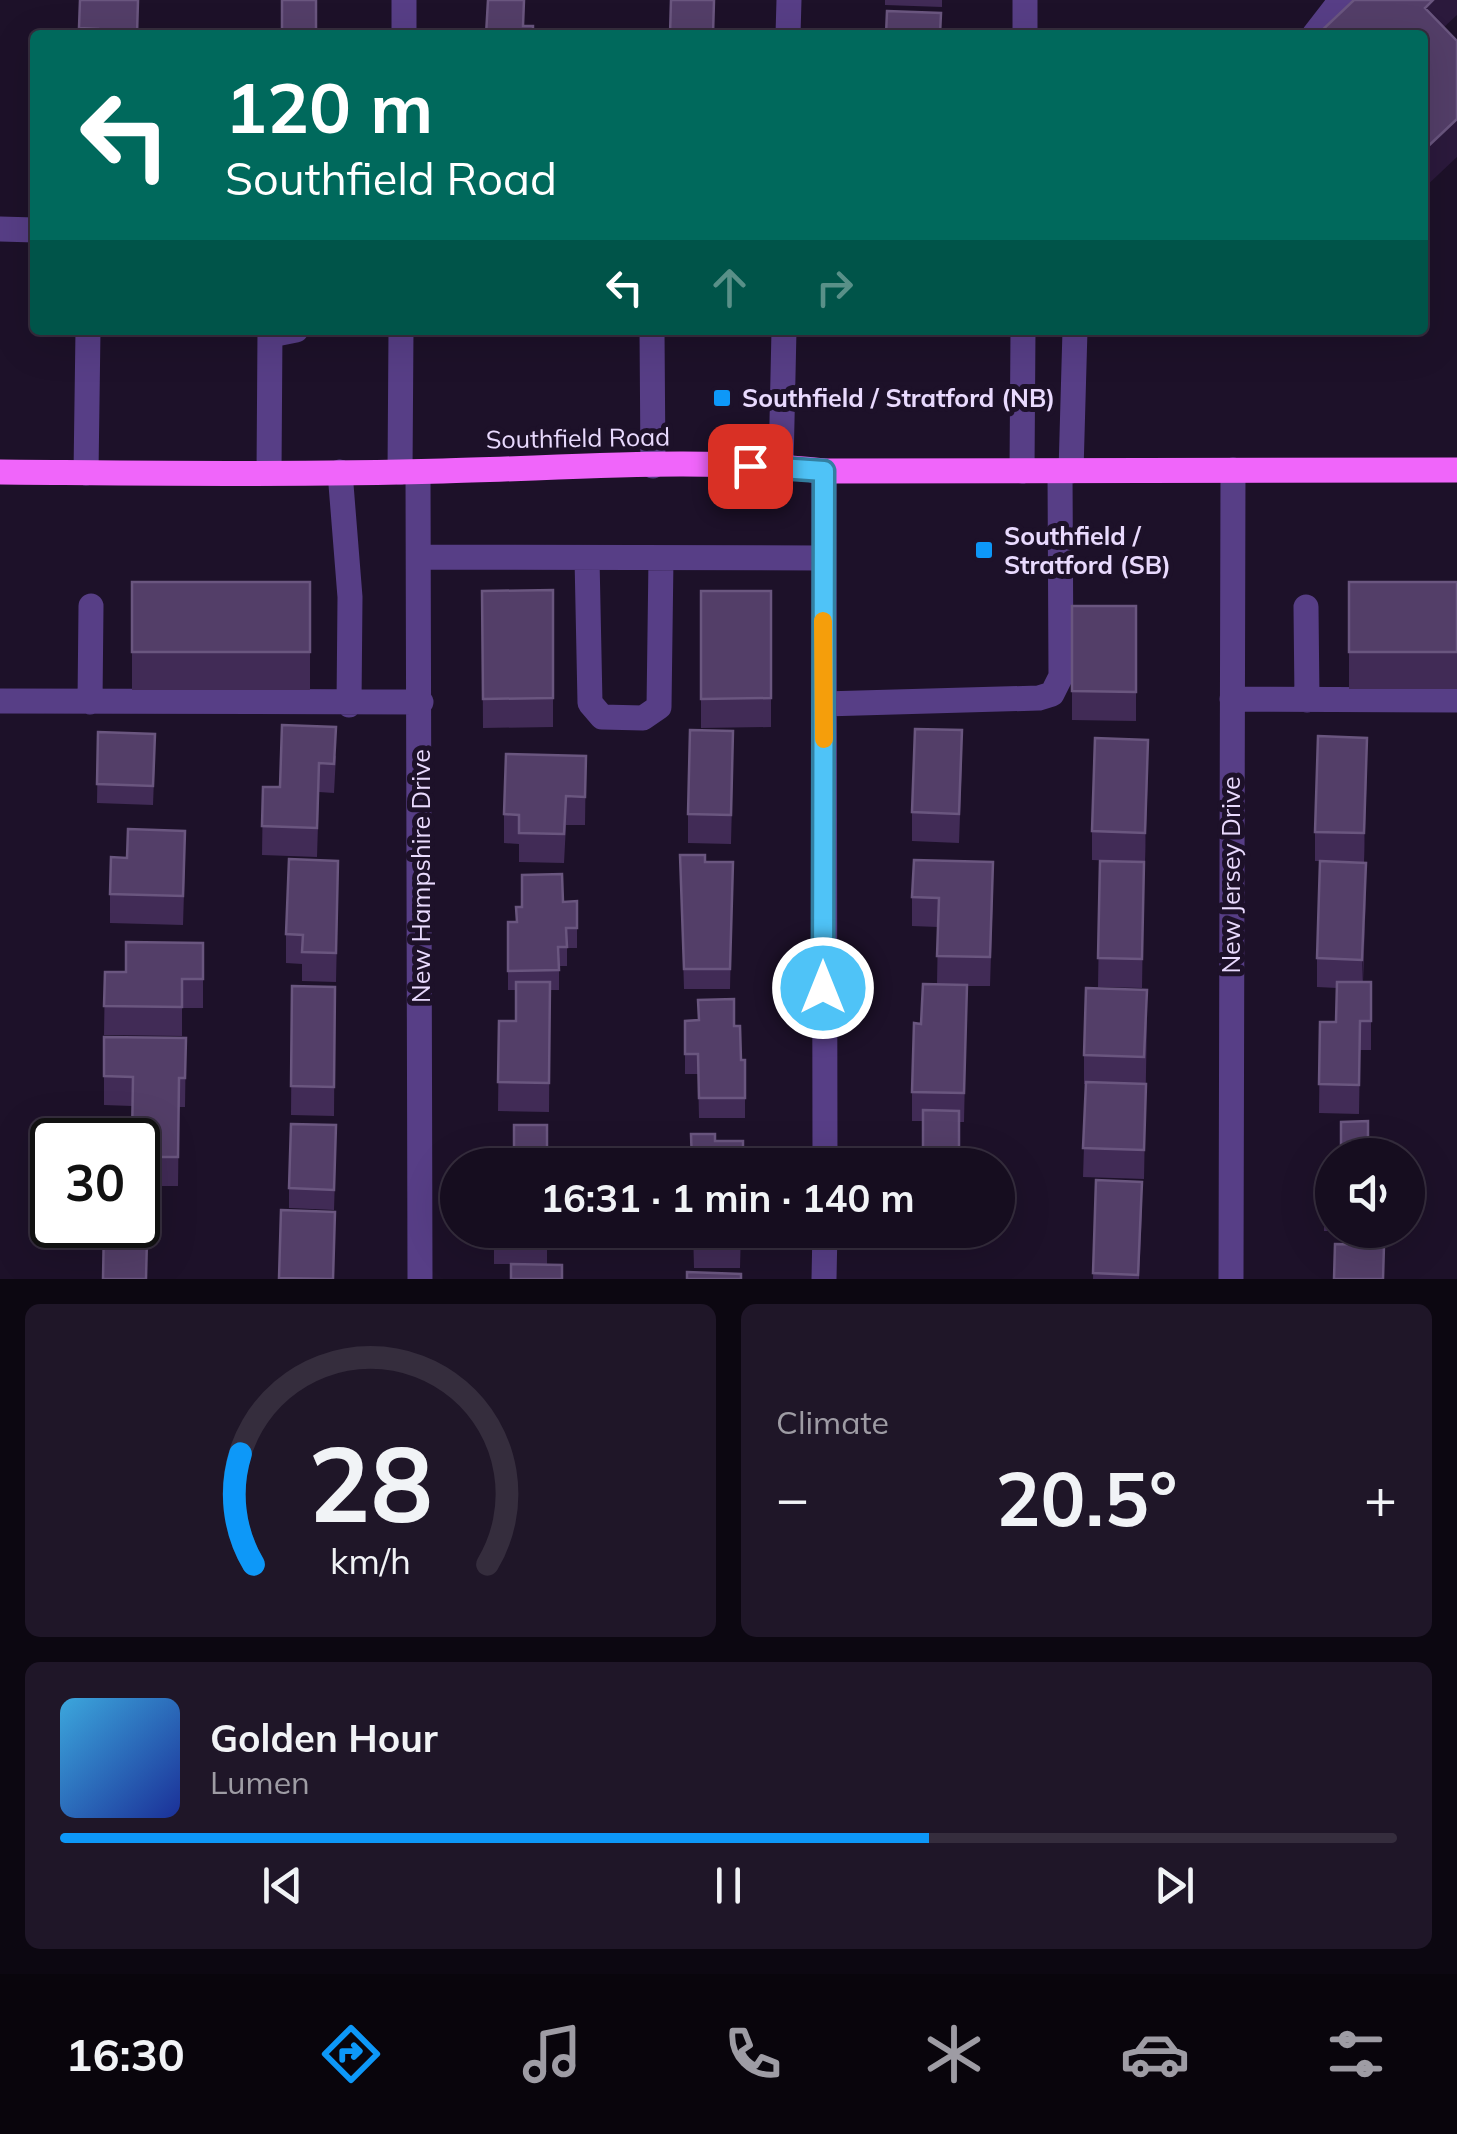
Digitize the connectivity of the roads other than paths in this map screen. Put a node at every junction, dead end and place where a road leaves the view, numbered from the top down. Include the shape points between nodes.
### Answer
1 (404, 0) edge
2 (788, 0) edge
3 (1025, 0) edge
4 (1340, 0) edge
5 (404, 30) edge
6 (788, 30) edge
7 (1025, 30) edge
8 (1318, 30) edge
9 (0, 229) edge
10 (30, 230) edge
11 (88, 335) edge
12 (279, 335) edge
13 (402, 335) edge
14 (652, 335) edge
15 (784, 335) edge
16 (1023, 335) edge
17 (1075, 335) edge
18 (652, 466) junction
19 (780, 466) junction
20 (1233, 470) junction
21 (1457, 470) edge
22 (824, 471) junction
23 (1022, 471) junction
24 (1065, 471) junction
25 (0, 472) edge
26 (340, 472) junction
27 (409, 472) junction
28 (86, 473) junction
29 (269, 473) junction
30 (419, 557) junction
31 (588, 558) junction
32 (662, 558) junction
33 (823, 558) junction
34 (91, 606) dead end
35 (1306, 608) dead end
36 (1232, 699) junction
37 (0, 700) edge
38 (1308, 700) junction
39 (1457, 700) edge
40 (90, 702) junction
41 (421, 702) junction
42 (824, 704) junction
43 (349, 705) junction
44 (825, 1148) edge
45 (824, 1248) edge
46 (420, 1279) edge
47 (824, 1279) edge
48 (1230, 1279) edge

1 - 5 street
2 - 6 street
3 - 7 street
4 - 8 street
9 - 10 street
11 - 28 street
12 - 29 street
13 - 27 street, New Hampshire Drive
14 - 18 street
15 - 19 street
16 - 23 street
17 - 24 street
18 - 19 main road, Southfield Road
18 - 27 main road, Southfield Road
19 - 22 main road, Southfield Road
20 - 21 main road, Southfield Road
20 - 24 main road, Southfield Road
20 - 36 street, New Jersey Drive
22 - 23 main road, Southfield Road
22 - 33 street
23 - 24 main road, Southfield Road
24 - 42 street via 1060,676 1052,694
25 - 28 main road, Southfield Road
26 - 27 main road, Southfield Road
26 - 29 main road, Southfield Road
26 - 43 street via 350,597
27 - 30 street, New Hampshire Drive
28 - 29 main road, Southfield Road
30 - 31 street
30 - 41 street, New Hampshire Drive
31 - 32 street
31 - 32 street via 590,703 602,716 643,718 659,707
32 - 33 street
33 - 42 street
34 - 40 street
35 - 38 street
36 - 38 street
36 - 48 street, New Jersey Drive
37 - 40 street
38 - 39 street
40 - 43 street
41 - 43 street
41 - 46 street, New Hampshire Drive
42 - 44 street
45 - 47 street

